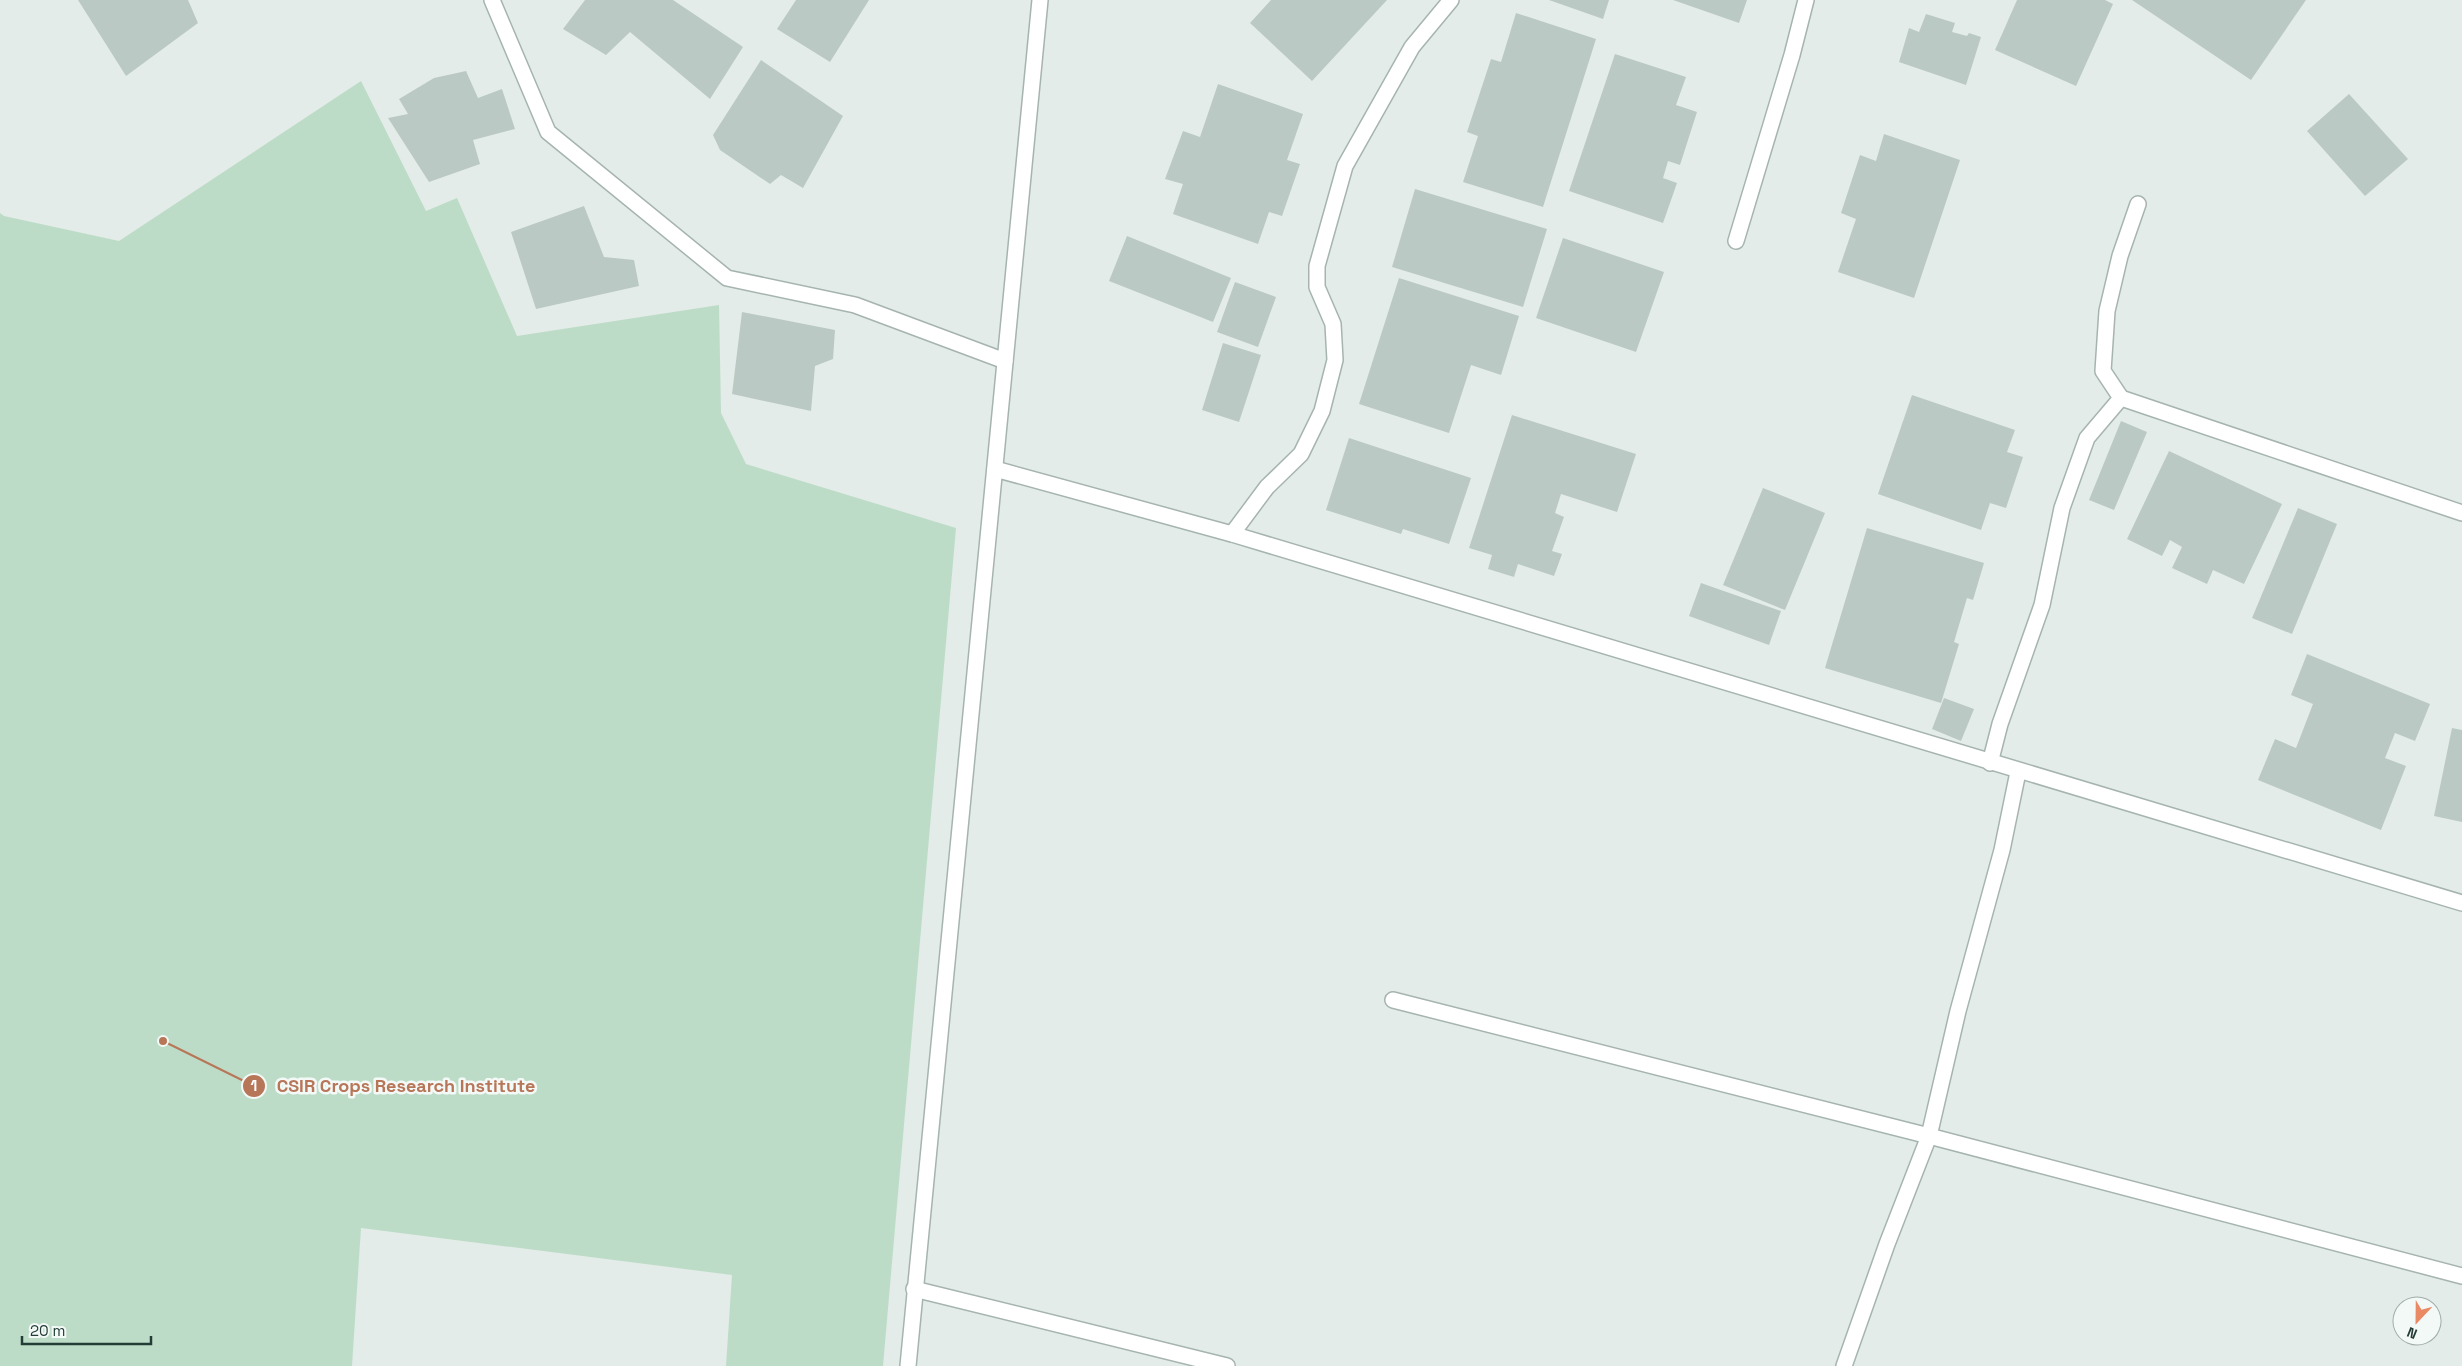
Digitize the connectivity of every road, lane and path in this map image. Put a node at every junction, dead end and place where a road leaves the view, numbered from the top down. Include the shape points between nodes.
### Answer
1 (492, 0) edge
2 (1040, 0) edge
3 (1451, 0) edge
4 (1806, 0) edge
5 (2138, 204) dead end
6 (1736, 240) dead end
7 (1006, 361) junction
8 (2122, 398) junction
9 (995, 469) junction
10 (2462, 513) edge
11 (1232, 534) junction
12 (1990, 763) junction
13 (2018, 772) junction
14 (2462, 903) edge
15 (1393, 1000) dead end
16 (1929, 1136) junction
17 (2462, 1276) edge
18 (914, 1289) junction
19 (908, 1366) edge
20 (1226, 1366) edge
21 (1844, 1366) edge

1 - 7 street via 548,132 727,278 854,305
2 - 7 street
3 - 11 street via 1412,48 1345,166 1317,266 1317,287 1333,324 1335,360 1322,411 1301,454 1267,487
4 - 6 street
5 - 8 street via 2120,256 2107,311 2103,371
7 - 9 street
8 - 10 street
8 - 12 street via 2088,438 2062,508 2042,605 2000,724
9 - 11 street
9 - 18 street
11 - 12 street
12 - 13 street
13 - 14 street
13 - 16 street via 2002,850 1958,1011
15 - 16 street
16 - 17 street
16 - 21 street
18 - 19 street
18 - 20 street

